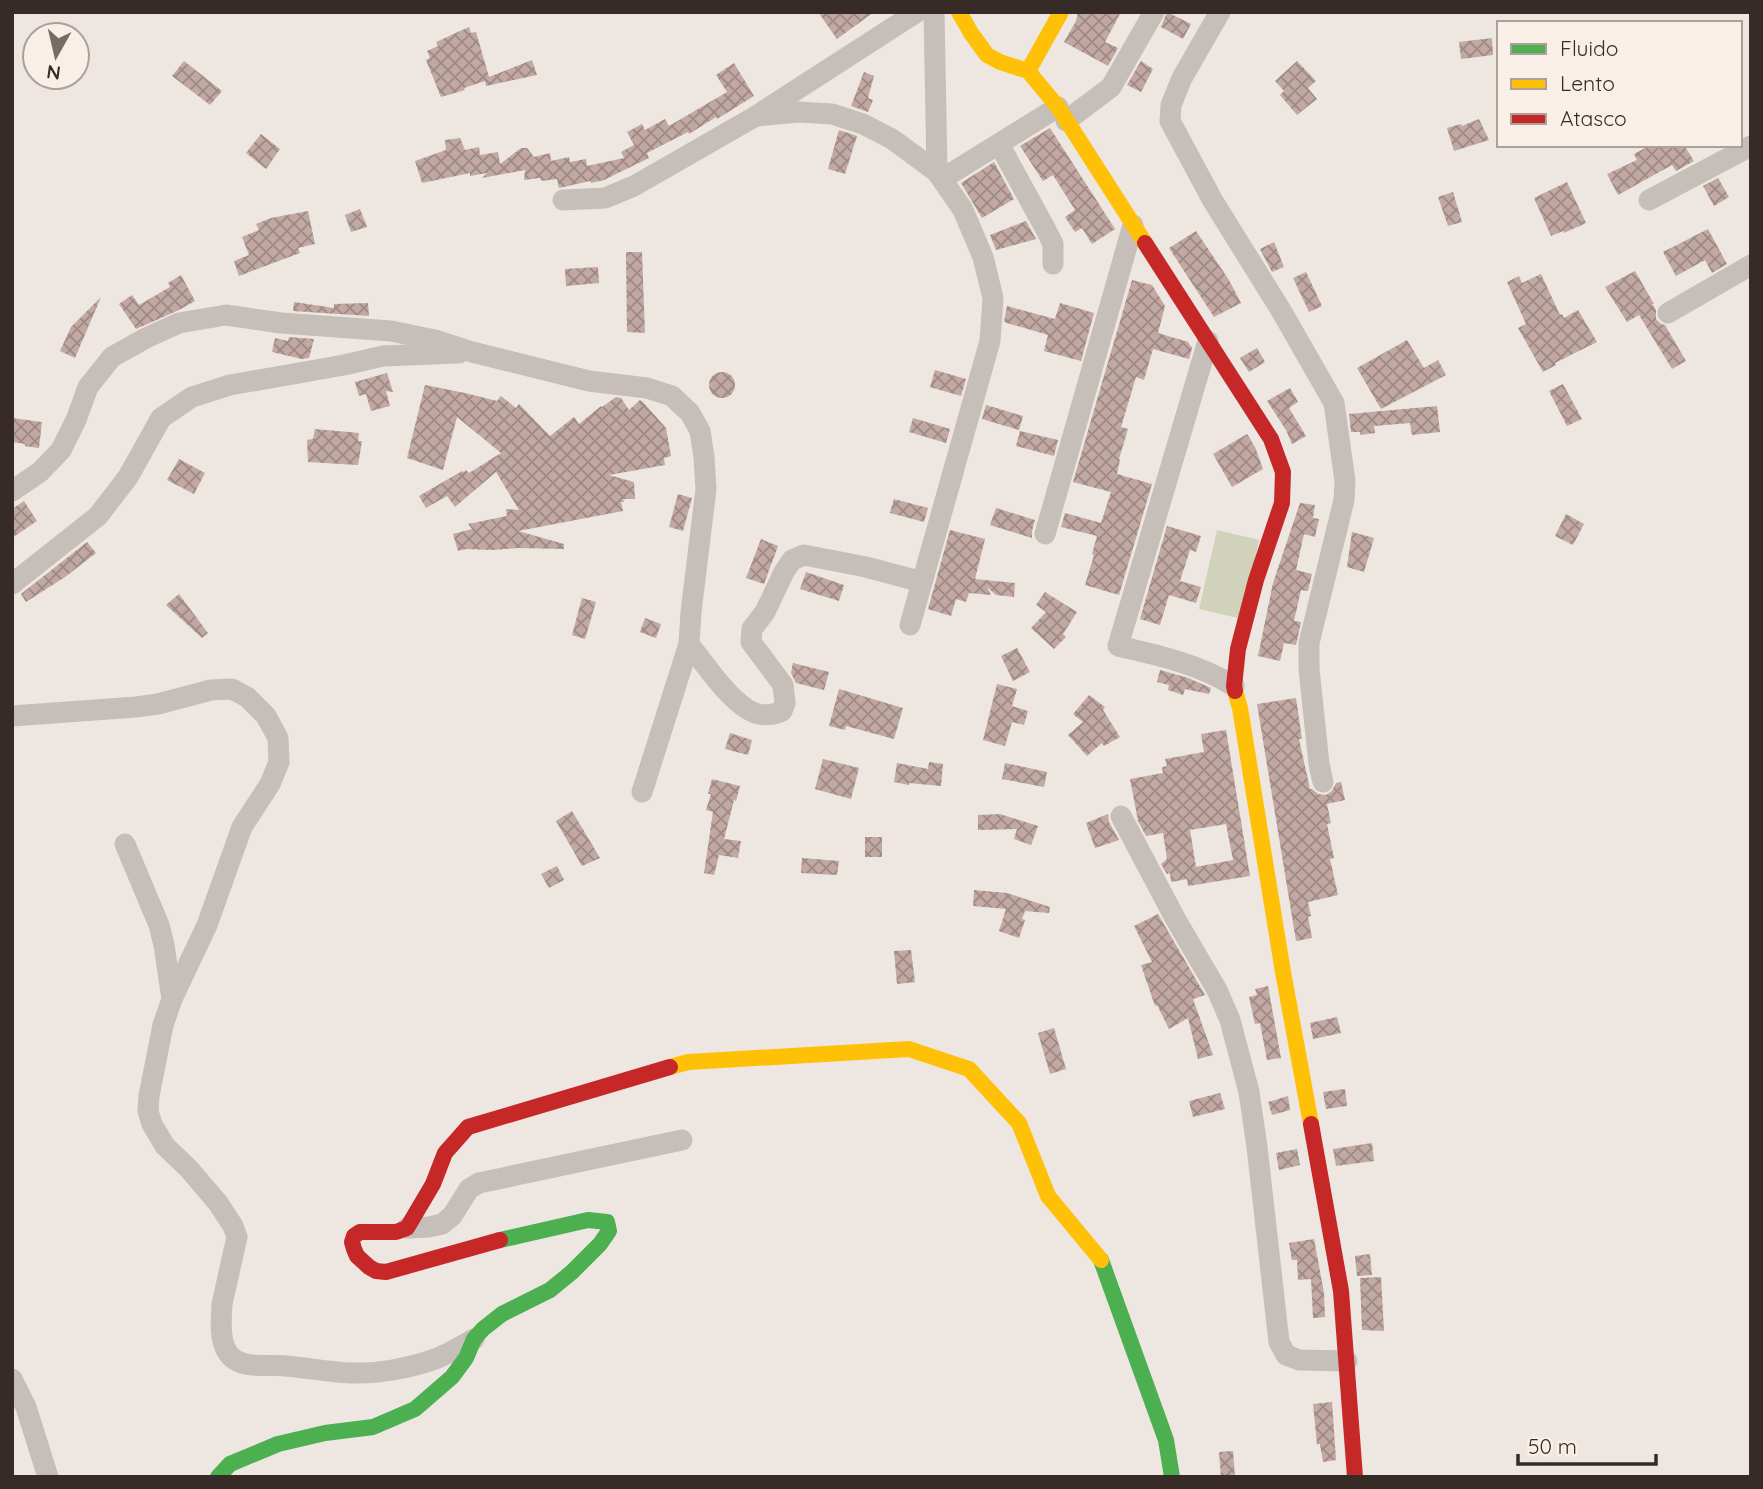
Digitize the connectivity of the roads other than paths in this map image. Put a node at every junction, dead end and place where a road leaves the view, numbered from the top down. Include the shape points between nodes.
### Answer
1 (917, 12) edge
2 (934, 12) edge
3 (959, 12) edge
4 (1061, 12) edge
5 (1154, 12) edge
6 (1220, 12) edge
7 (1028, 71) junction
8 (1062, 114) junction
9 (756, 116) junction
10 (999, 144) junction
11 (1751, 146) edge
12 (939, 176) junction
13 (563, 200) dead end
14 (1650, 200) dead end
15 (1133, 225) junction
16 (1053, 264) dead end
17 (1751, 265) edge
18 (1668, 313) dead end
19 (1208, 341) junction
20 (472, 352) junction
21 (12, 491) edge
22 (1045, 534) dead end
23 (922, 582) junction
24 (12, 584) edge
25 (910, 625) dead end
26 (689, 644) junction
27 (1234, 686) junction
28 (12, 716) edge
29 (1323, 782) dead end
30 (642, 792) dead end
31 (1121, 817) dead end
32 (125, 844) dead end
33 (172, 999) junction
34 (682, 1140) dead end
35 (407, 1228) junction
36 (474, 1339) junction
37 (1347, 1361) junction
38 (12, 1379) edge
39 (48, 1477) edge
40 (218, 1477) edge
41 (1172, 1477) edge
42 (1355, 1477) edge

1 - 9 street
2 - 12 street
3 - 7 street via 987,55
4 - 7 street
5 - 8 street via 1111,87
6 - 29 street via 1182,78 1170,121 1334,403 1345,500 1309,643
7 - 8 street
8 - 10 street
8 - 15 street
9 - 12 street via 832,114 863,124 892,139
9 - 13 street via 634,186 605,198
10 - 12 street
10 - 16 street via 1049,236
11 - 14 street
12 - 23 street via 963,210 983,257 993,298 990,341
15 - 19 street
15 - 22 street
17 - 18 street
19 - 27 street via 1271,439 1283,472 1282,503 1256,580 1238,649
19 - 27 street via 1118,646 1195,666
20 - 21 street via 391,331 226,315 179,323 112,357 88,387 61,450
20 - 24 street via 383,356 230,385 192,397 161,418 128,477 98,516
20 - 26 street via 589,381 648,388 672,396 691,413 700,431 706,489
23 - 25 street
23 - 26 street via 804,555 792,560 752,629 751,642 783,685 785,702 782,711 774,715 755,714 733,699
26 - 30 street
27 - 37 street via 1341,1291
28 - 33 street via 136,708 232,689 267,716 278,738 279,762 242,827 207,925
31 - 37 street via 1230,1020 1251,1108 1279,1342 1286,1355 1299,1360
32 - 33 street via 159,925
33 - 36 street via 148,1111 165,1146 233,1226 236,1237 221,1313 225,1350 247,1365 354,1373 436,1359
34 - 35 street via 478,1183 442,1224
35 - 36 street via 355,1234 353,1250 373,1271 382,1272 559,1226 588,1220 607,1222 609,1231 600,1244 572,1272 550,1290 502,1314
35 - 41 street via 445,1153 468,1127 688,1062 909,1049 969,1069 1018,1123 1048,1196 1100,1258 1166,1440
36 - 40 street via 452,1377 415,1409 373,1427 278,1444 229,1464
37 - 42 street
38 - 39 street via 26,1406

